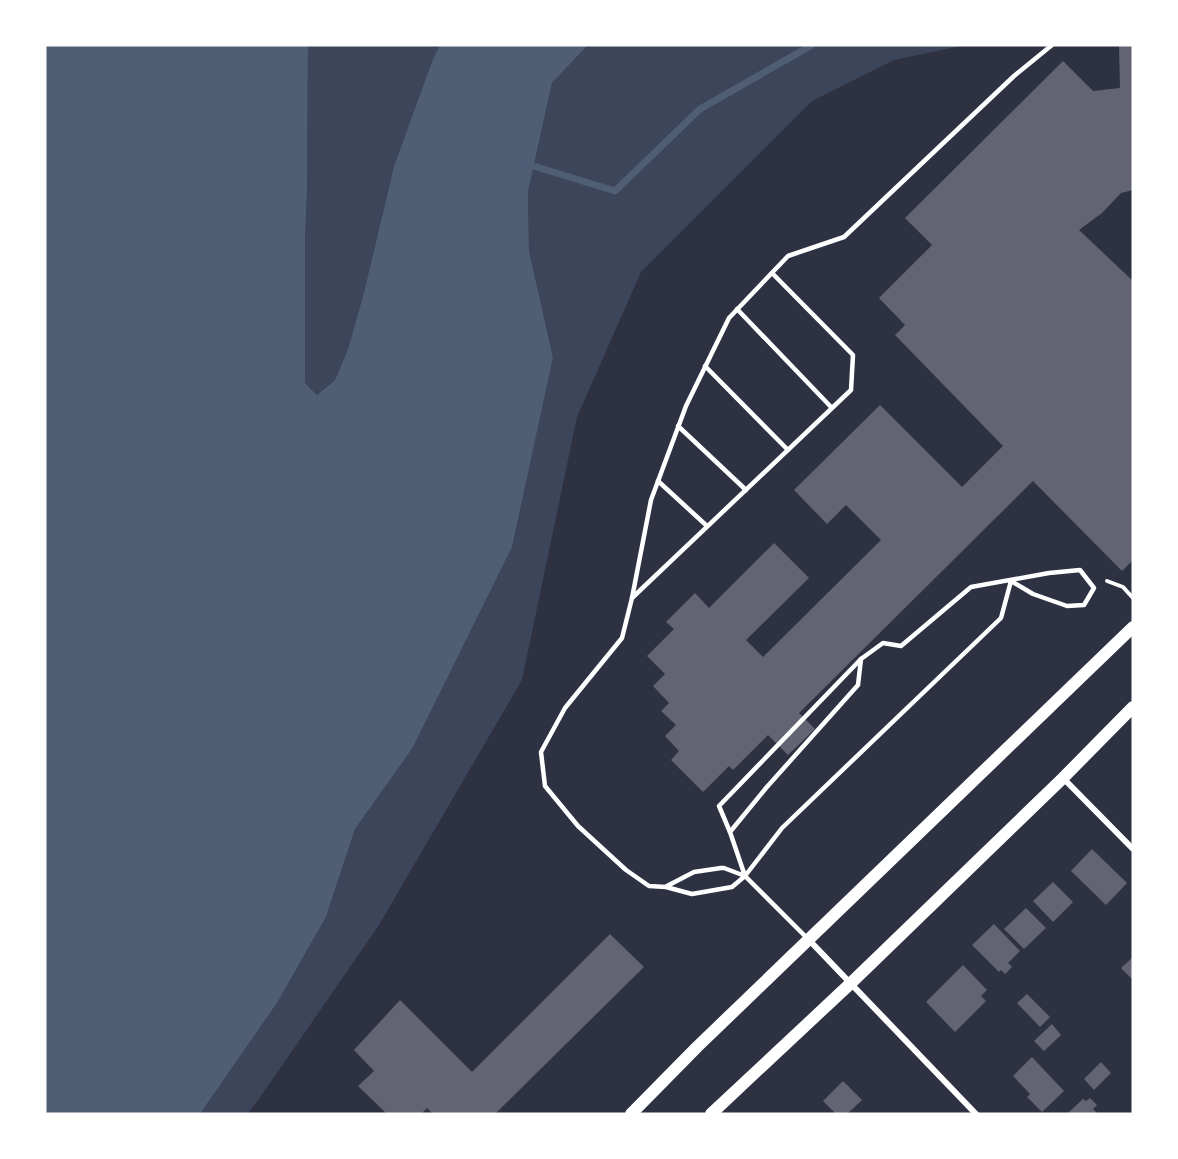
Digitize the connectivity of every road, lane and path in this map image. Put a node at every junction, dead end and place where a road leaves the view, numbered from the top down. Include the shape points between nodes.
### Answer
1 (1052, 45) edge
2 (772, 273) junction
3 (737, 309) junction
4 (705, 366) junction
5 (832, 408) junction
6 (678, 426) junction
7 (788, 450) junction
8 (658, 481) junction
9 (746, 490) junction
10 (707, 526) junction
11 (1011, 581) junction
12 (1107, 581) dead end
13 (632, 598) junction
14 (1133, 598) edge
15 (1133, 627) edge
16 (861, 659) junction
17 (1133, 707) edge
18 (1063, 778) junction
19 (730, 832) junction
20 (1133, 849) edge
21 (745, 876) junction
22 (666, 887) junction
23 (808, 940) junction
24 (851, 983) junction
25 (631, 1114) edge
26 (711, 1114) edge
27 (976, 1114) edge

1 - 2 lane via 844,237 789,256
2 - 3 lane
2 - 5 lane via 853,355 851,390
3 - 4 lane
3 - 5 lane
4 - 6 lane
4 - 7 lane
5 - 7 lane
6 - 8 lane
6 - 9 lane
7 - 9 lane
8 - 10 lane
8 - 13 lane
9 - 10 lane
10 - 13 lane
11 - 11 lane via 1067,606 1084,605 1094,588 1080,570
11 - 16 lane via 971,587 901,646 883,643
11 - 21 lane via 1001,618 782,828
12 - 14 path via 1123,587
13 - 22 lane via 622,638 565,708 541,752 545,786 578,826 649,886
15 - 23 main road
16 - 19 lane via 858,685
16 - 19 lane via 719,806
17 - 18 main road
18 - 20 street
18 - 24 main road
19 - 21 lane
21 - 22 lane via 721,868 694,872
21 - 22 lane via 732,887 692,894
21 - 23 lane
23 - 24 street
23 - 25 main road
24 - 26 main road
24 - 27 street

